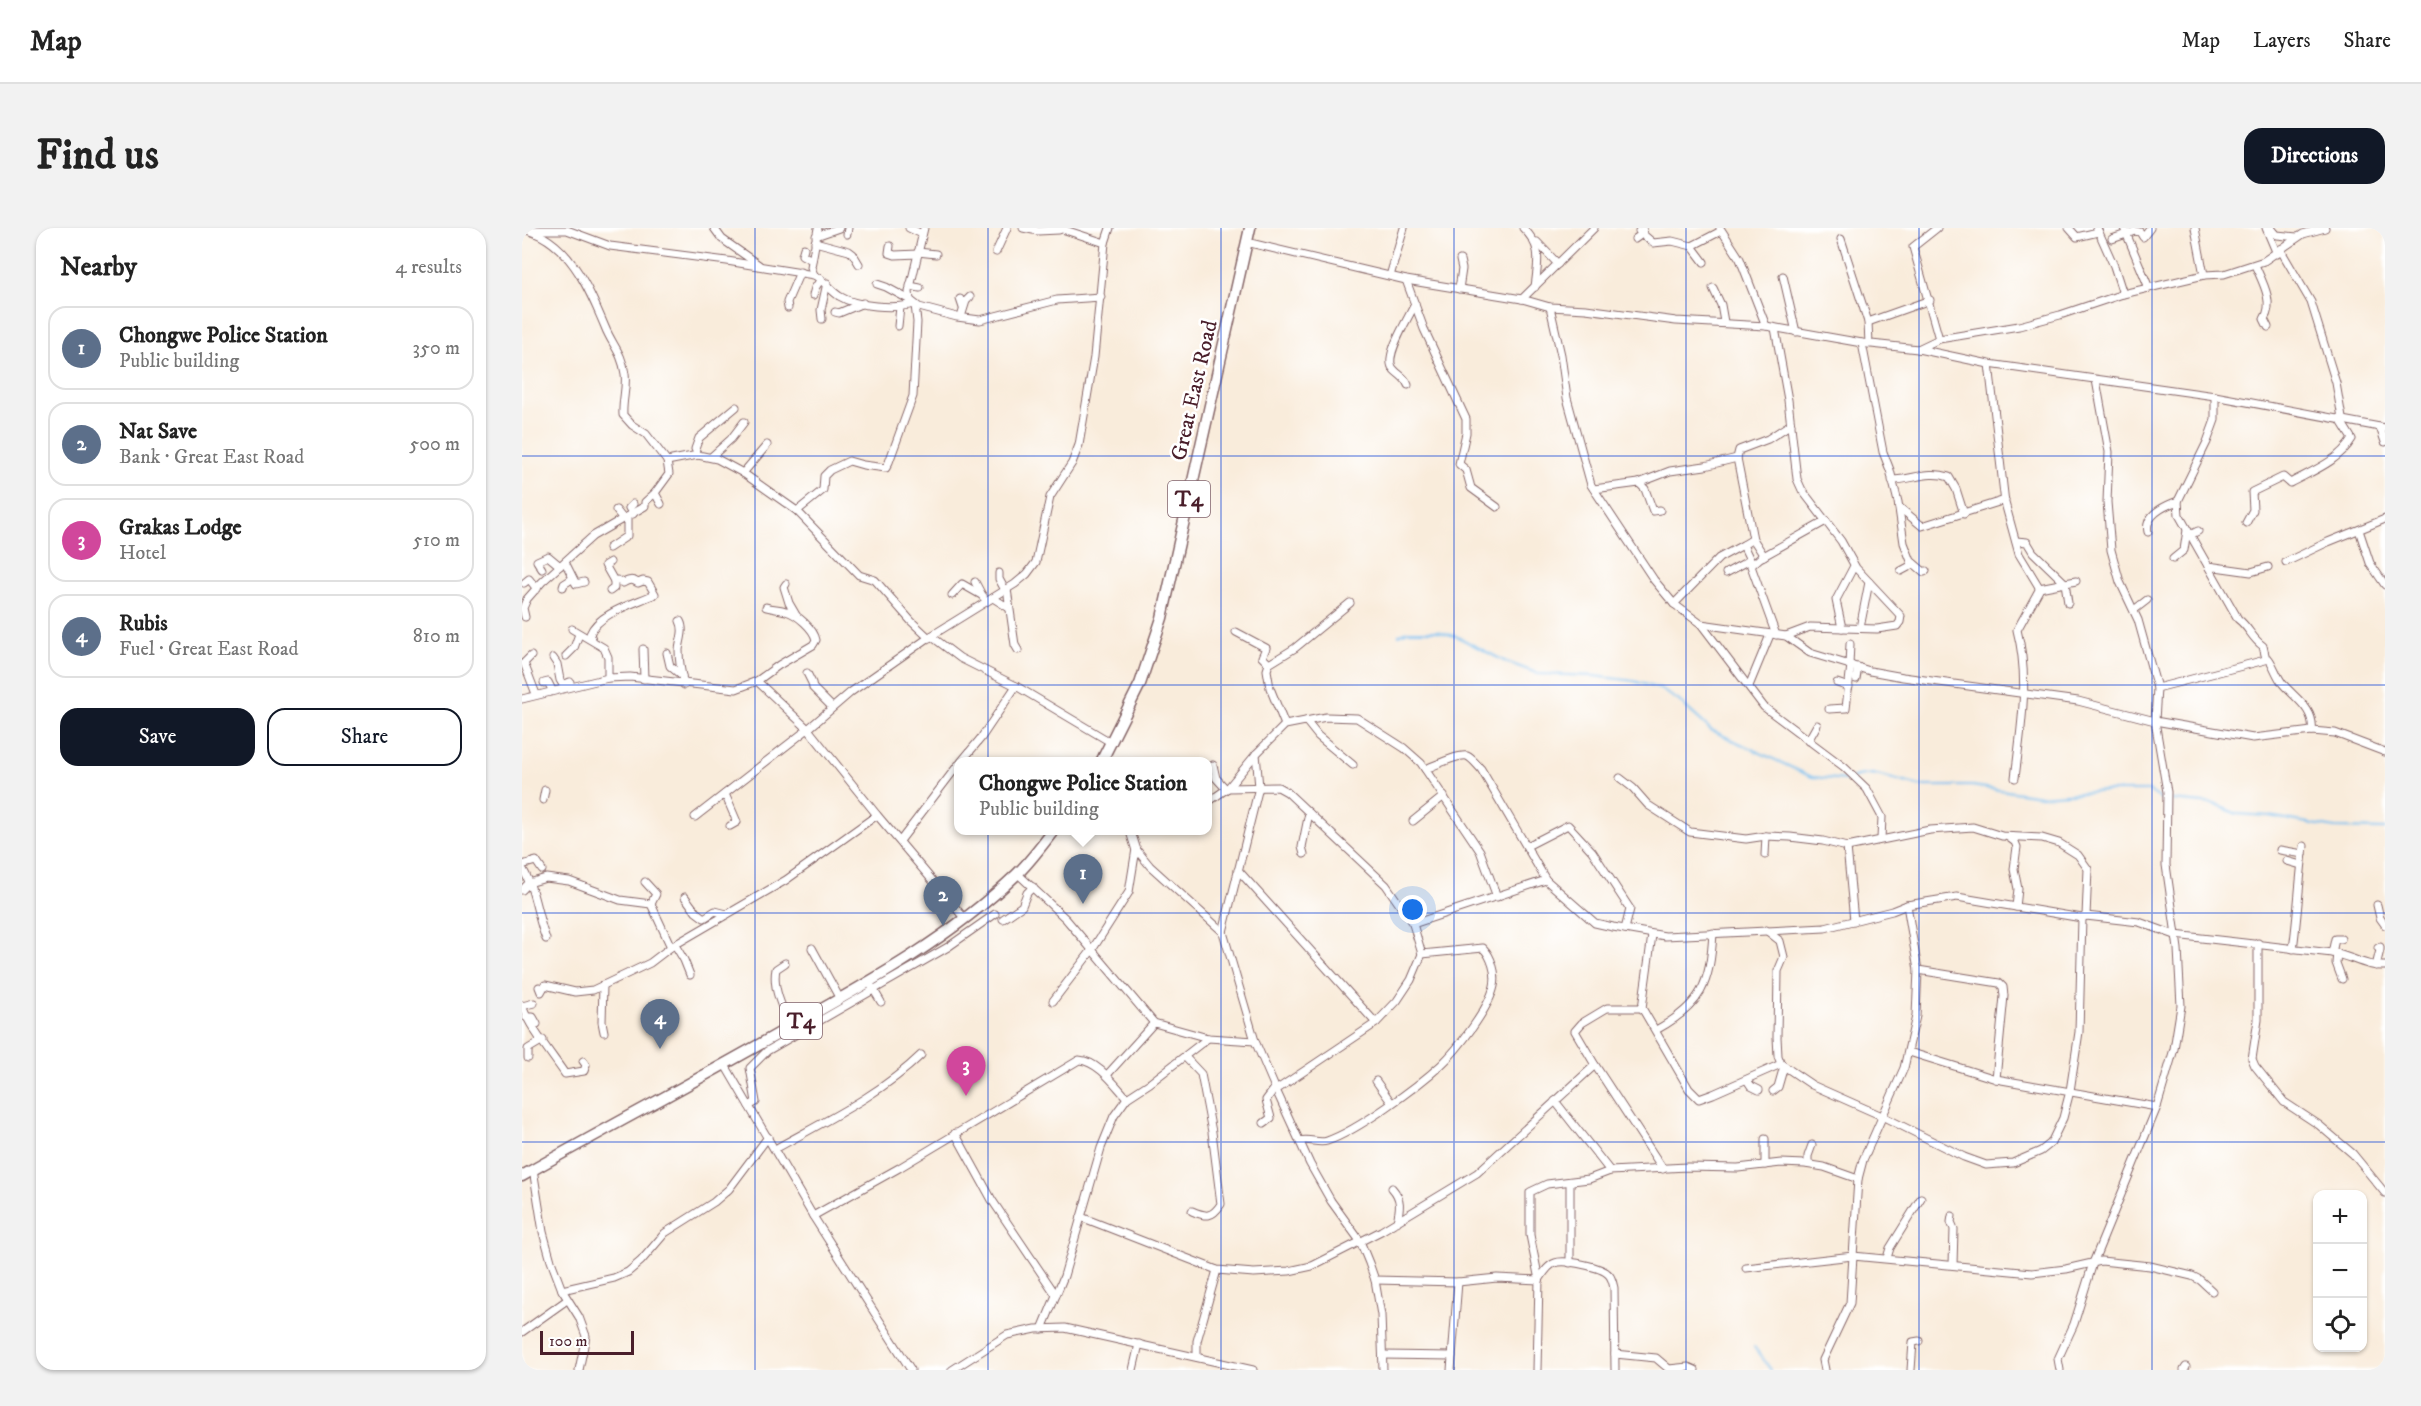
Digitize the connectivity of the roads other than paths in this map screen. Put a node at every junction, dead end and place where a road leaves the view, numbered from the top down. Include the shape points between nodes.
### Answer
1 (714, 228) edge
2 (839, 228) edge
3 (909, 228) edge
4 (1007, 228) edge
5 (1023, 228) edge
6 (1110, 228) edge
7 (1250, 228) edge
8 (1404, 228) edge
9 (1523, 228) edge
10 (1594, 228) edge
11 (1937, 228) edge
12 (2069, 228) edge
13 (2112, 228) edge
14 (2150, 228) edge
15 (2195, 228) edge
16 (2266, 228) edge
17 (2271, 228) edge
18 (2325, 228) edge
19 (566, 229) edge
20 (1059, 229) edge
21 (1720, 229) edge
22 (526, 230) edge
23 (2097, 230) edge
24 (923, 231) edge
25 (1641, 231) edge
26 (2128, 231) edge
27 (815, 233) edge
28 (1532, 237) junction
29 (2297, 237) junction
30 (1635, 239) dead end
31 (1841, 239) dead end
32 (1246, 242) junction
33 (1105, 243) junction
34 (890, 246) dead end
35 (1692, 246) junction
36 (804, 248) dead end
37 (996, 252) dead end
38 (2278, 252) junction
39 (918, 253) junction
40 (936, 254) dead end
41 (812, 260) junction
42 (1460, 260) dead end
43 (1704, 262) dead end
44 (859, 264) dead end
45 (1558, 264) junction
46 (2255, 264) junction
47 (770, 268) junction
48 (800, 273) junction
49 (814, 274) junction
50 (2204, 275) junction
51 (1390, 276) junction
52 (1783, 276) dead end
53 (1406, 280) junction
54 (824, 281) junction
55 (877, 284) dead end
56 (910, 286) junction
57 (1534, 286) junction
58 (920, 288) dead end
59 (1713, 288) dead end
60 (2149, 288) junction
61 (1459, 289) junction
62 (2123, 294) junction
63 (813, 295) dead end
64 (970, 297) dead end
65 (1101, 297) junction
66 (960, 299) dead end
67 (1522, 299) junction
68 (1929, 300) junction
69 (864, 303) junction
70 (913, 303) junction
71 (1415, 304) junction
72 (900, 307) junction
73 (1550, 307) junction
74 (788, 308) dead end
75 (963, 308) junction
76 (835, 312) dead end
77 (961, 317) junction
78 (822, 319) dead end
79 (1724, 322) junction
80 (1868, 322) junction
81 (898, 326) dead end
82 (1766, 326) junction
83 (2268, 327) dead end
84 (1774, 328) junction
85 (1796, 332) junction
86 (1939, 339) junction
87 (1865, 343) junction
88 (1918, 349) junction
89 (1989, 364) junction
90 (2096, 380) junction
91 (1408, 385) dead end
92 (2215, 396) junction
93 (736, 407) dead end
94 (2341, 418) junction
95 (744, 422) dead end
96 (1791, 424) junction
97 (2382, 427) edge
98 (2385, 442) edge
99 (767, 445) dead end
100 (698, 455) junction
101 (711, 457) junction
102 (1737, 458) junction
103 (677, 460) junction
104 (667, 461) junction
105 (743, 473) junction
106 (669, 474) junction
107 (1892, 480) junction
108 (1639, 483) junction
109 (1594, 489) junction
110 (655, 493) junction
111 (2005, 500) junction
112 (2174, 502) junction
113 (633, 504) dead end
114 (661, 504) dead end
115 (1497, 507) dead end
116 (1899, 507) junction
117 (616, 510) dead end
118 (1660, 510) dead end
119 (796, 511) junction
120 (1964, 514) junction
121 (628, 517) junction
122 (2385, 519) edge
123 (1826, 521) junction
124 (2246, 523) dead end
125 (2359, 530) junction
126 (2199, 531) dead end
127 (2148, 532) dead end
128 (2189, 532) junction
129 (1753, 539) junction
130 (2016, 541) junction
131 (1743, 545) junction
132 (609, 548) dead end
133 (2184, 550) junction
134 (2199, 550) junction
135 (1764, 556) junction
136 (2173, 559) dead end
137 (610, 562) dead end
138 (1751, 562) junction
139 (2286, 562) dead end
140 (563, 564) junction
141 (1914, 564) junction
142 (1854, 566) junction
143 (2208, 566) junction
144 (2268, 567) dead end
145 (542, 569) dead end
146 (1900, 570) dead end
147 (1926, 571) dead end
148 (999, 573) dead end
149 (1726, 573) dead end
150 (572, 579) junction
151 (614, 581) junction
152 (2076, 581) dead end
153 (584, 582) dead end
154 (975, 582) dead end
155 (1869, 582) junction
156 (524, 583) dead end
157 (2065, 583) junction
158 (786, 584) dead end
159 (2385, 585) edge
160 (563, 587) dead end
161 (537, 588) junction
162 (2039, 588) junction
163 (1006, 590) junction
164 (610, 591) dead end
165 (952, 595) dead end
166 (993, 598) junction
167 (984, 599) junction
168 (2147, 600) dead end
169 (1350, 603) dead end
170 (1674, 603) junction
171 (2068, 603) dead end
172 (766, 607) dead end
173 (1009, 608) junction
174 (2134, 610) junction
175 (525, 617) dead end
176 (797, 617) junction
177 (680, 621) dead end
178 (1701, 624) junction
179 (1842, 628) junction
180 (1860, 628) junction
181 (572, 629) dead end
182 (1236, 632) dead end
183 (579, 634) junction
184 (1773, 635) junction
185 (1786, 636) junction
186 (930, 637) junction
187 (592, 639) junction
188 (1850, 644) dead end
189 (644, 649) dead end
190 (1018, 650) dead end
191 (667, 653) dead end
192 (531, 656) dead end
193 (566, 656) dead end
194 (553, 658) dead end
195 (2266, 658) junction
196 (1269, 664) junction
197 (1853, 666) junction
198 (807, 673) dead end
199 (682, 676) junction
200 (608, 678) junction
201 (644, 679) junction
202 (1857, 679) dead end
203 (757, 681) junction
204 (544, 683) dead end
205 (1837, 683) dead end
206 (577, 684) junction
207 (684, 685) junction
208 (1016, 686) junction
209 (1749, 686) junction
210 (1849, 687) junction
211 (2157, 688) junction
212 (552, 690) junction
213 (2024, 692) junction
214 (536, 694) junction
215 (522, 699) edge
216 (832, 707) junction
217 (1829, 709) dead end
218 (1305, 721) junction
219 (2156, 721) junction
220 (1285, 725) junction
221 (1817, 725) dead end
222 (808, 729) junction
223 (2312, 730) junction
224 (1808, 741) junction
225 (1112, 743) junction
226 (2385, 752) edge
227 (1256, 754) junction
228 (966, 757) edge
229 (1104, 757) edge
230 (1213, 765) dead end
231 (1353, 765) dead end
232 (1425, 769) junction
233 (954, 772) edge
234 (1620, 778) dead end
235 (2015, 778) dead end
236 (1259, 787) junction
237 (1227, 789) junction
238 (546, 790) dead end
239 (725, 794) junction
240 (1444, 796) junction
241 (1212, 799) edge
242 (543, 800) dead end
243 (1309, 813) junction
244 (877, 815) junction
245 (695, 817) dead end
246 (1413, 821) dead end
247 (730, 826) dead end
248 (1051, 835) edge
249 (1131, 835) edge
250 (1766, 836) junction
251 (2007, 836) junction
252 (1881, 838) junction
253 (900, 841) junction
254 (1527, 846) junction
255 (1847, 847) junction
256 (1136, 849) junction
257 (2280, 850) dead end
258 (1304, 854) dead end
259 (1765, 855) dead end
260 (2287, 861) dead end
261 (2301, 865) junction
262 (522, 867) edge
263 (542, 870) dead end
264 (1238, 870) junction
265 (1018, 874) junction
266 (1546, 880) junction
267 (530, 882) junction
268 (645, 882) dead end
269 (1033, 887) junction
270 (522, 890) edge
271 (685, 897) dead end
272 (1497, 897) junction
273 (986, 902) junction
274 (651, 904) junction
275 (1907, 905) junction
276 (2378, 905) dead end
277 (2016, 908) junction
278 (727, 914) junction
279 (995, 914) junction
280 (2084, 917) junction
281 (965, 919) junction
282 (1854, 921) junction
283 (1413, 924) junction
284 (2385, 925) edge
285 (1625, 929) junction
286 (1766, 930) junction
287 (1223, 932) junction
288 (1713, 933) junction
289 (1652, 935) junction
290 (2175, 935) junction
291 (546, 939) dead end
292 (2341, 939) dead end
293 (2258, 944) junction
294 (673, 946) junction
295 (812, 948) dead end
296 (2378, 948) dead end
297 (2294, 949) junction
298 (1092, 950) junction
299 (2335, 953) junction
300 (1422, 954) junction
301 (785, 963) dead end
302 (2376, 966) junction
303 (2385, 966) edge
304 (1918, 969) junction
305 (690, 975) dead end
306 (2342, 979) dead end
307 (603, 985) junction
308 (872, 986) junction
309 (538, 987) dead end
310 (840, 999) junction
311 (1053, 1001) dead end
312 (881, 1002) dead end
313 (534, 1004) dead end
314 (522, 1006) edge
315 (1642, 1008) junction
316 (525, 1019) edge
317 (1154, 1023) junction
318 (1376, 1023) junction
319 (537, 1024) dead end
320 (791, 1027) junction
321 (546, 1029) dead end
322 (1656, 1030) junction
323 (604, 1032) dead end
324 (537, 1033) junction
325 (1208, 1038) junction
326 (543, 1040) junction
327 (1255, 1041) junction
328 (1909, 1052) junction
329 (921, 1054) dead end
330 (1185, 1057) junction
331 (528, 1058) dead end
332 (583, 1061) dead end
333 (725, 1065) junction
334 (1595, 1065) junction
335 (1782, 1065) junction
336 (1107, 1075) junction
337 (1996, 1079) junction
338 (1747, 1080) junction
339 (1376, 1081) dead end
340 (1276, 1089) junction
341 (1759, 1090) dead end
342 (1773, 1091) dead end
343 (2070, 1091) junction
344 (1127, 1098) junction
345 (1555, 1101) junction
346 (1391, 1102) junction
347 (749, 1106) junction
348 (2157, 1107) junction
349 (1882, 1116) junction
350 (1264, 1123) dead end
351 (955, 1133) junction
352 (768, 1137) junction
353 (1765, 1139) dead end
354 (1300, 1141) junction
355 (1812, 1144) dead end
356 (775, 1149) junction
357 (1808, 1164) junction
358 (1765, 1165) junction
359 (1663, 1169) junction
360 (1610, 1171) junction
361 (526, 1172) edge
362 (1858, 1179) junction
363 (1570, 1182) junction
364 (1392, 1188) dead end
365 (2385, 1193) edge
366 (1921, 1197) dead end
367 (1192, 1211) dead end
368 (813, 1216) junction
369 (1952, 1216) dead end
370 (1081, 1217) junction
371 (1397, 1222) junction
372 (1360, 1241) junction
373 (1853, 1256) junction
374 (1887, 1258) junction
375 (1570, 1263) junction
376 (2092, 1263) junction
377 (1953, 1265) junction
378 (1746, 1268) dead end
379 (1217, 1270) junction
380 (1375, 1280) junction
381 (1539, 1280) junction
382 (1458, 1282) junction
383 (562, 1290) junction
384 (2212, 1291) dead end
385 (1056, 1295) junction
386 (567, 1300) junction
387 (1042, 1329) junction
388 (522, 1332) edge
389 (1918, 1341) dead end
390 (1139, 1344) junction
391 (1383, 1354) junction
392 (1615, 1354) junction
393 (1452, 1356) junction
394 (1197, 1357) junction
395 (1223, 1367) edge
396 (579, 1370) edge
397 (911, 1370) edge
398 (952, 1370) edge
399 (1133, 1370) edge
400 (1253, 1370) edge
401 (1383, 1370) edge
402 (1451, 1370) edge
403 (1537, 1370) edge
404 (1615, 1370) edge
405 (1695, 1370) edge
406 (1825, 1370) edge
407 (1911, 1370) edge
408 (2060, 1370) edge

1 - 47 street via 754,263
2 - 27 street
3 - 24 street
4 - 37 street
5 - 20 street
6 - 33 street
7 - 32 highway, Great East Road / T4
8 - 51 street
9 - 28 street
10 - 45 street
11 - 68 street via 1913,247
12 - 23 street via 2077,237
13 - 26 street via 2114,238
14 - 26 street via 2143,237 2140,232
15 - 50 street
16 - 38 street
17 - 29 street via 2277,235
18 - 29 street
19 - 22 street
19 - 47 street via 610,246
20 - 33 street
21 - 35 street
21 - 82 street via 1740,259
22 - 104 street via 558,246 584,279 623,364 623,415 646,434
23 - 62 street
24 - 39 street
25 - 30 street
25 - 35 street via 1653,243 1672,241
26 - 60 street
27 - 41 street
27 - 44 street via 849,251
28 - 45 street
28 - 57 street via 1538,249
29 - 38 street
31 - 80 street
32 - 51 street
32 - 225 highway, Great East Road / T4 via 1162,618 1140,684
33 - 65 street
34 - 39 street via 889,253 895,255
35 - 43 street
36 - 41 street via 802,255
38 - 46 street
38 - 94 street via 2311,303 2336,384
39 - 40 street
39 - 56 street
41 - 49 street
42 - 61 street
45 - 57 street
46 - 50 street via 2224,274
46 - 83 street via 2269,301 2264,319
47 - 48 street
48 - 49 street
48 - 74 street
49 - 54 street
50 - 60 street
51 - 53 street
52 - 85 street
53 - 61 street
53 - 71 street
54 - 63 street via 814,288
54 - 69 street via 838,296
54 - 78 street
55 - 70 street
56 - 58 street
56 - 70 street
57 - 67 street
59 - 79 street via 1722,305
60 - 62 street
61 - 67 street
62 - 86 street via 2019,326
64 - 75 street
65 - 77 street via 1013,307 980,320
65 - 163 street via 1079,445 1050,497 1036,562
66 - 75 street
67 - 73 street
68 - 80 street
68 - 86 street
69 - 72 street
69 - 76 street
70 - 72 street
70 - 77 street
70 - 119 street via 917,322 913,396 890,462 886,468 876,468 849,460 830,470 824,476 823,490
71 - 91 street via 1390,361
71 - 115 street via 1466,419 1459,465 1466,470 1471,488
72 - 81 street
73 - 79 street via 1676,321
73 - 109 street via 1567,398
75 - 77 street
79 - 82 street
80 - 87 street
82 - 84 street
84 - 85 street
84 - 96 street
85 - 87 street
86 - 88 street
87 - 88 street
87 - 107 street via 1879,435
88 - 89 street
89 - 90 street
89 - 111 street
90 - 92 street
90 - 174 street via 2109,452 2107,502 2111,550 2120,582
92 - 94 street
92 - 112 street via 2215,420 2210,435
93 - 100 street via 699,438 695,449
94 - 97 street
94 - 124 street via 2352,440 2349,445 2318,470 2290,483 2283,477 2252,492 2253,510
95 - 101 street
96 - 102 street via 1780,433 1740,450
96 - 123 street via 1797,479
97 - 98 street
99 - 105 street
100 - 101 street
100 - 103 street
101 - 105 street
102 - 108 street via 1670,471
102 - 129 street
103 - 104 street
103 - 106 street
104 - 106 street
105 - 119 street
106 - 110 street
107 - 116 street
107 - 120 street via 1923,474 1949,477
108 - 109 street
108 - 118 street via 1653,511
109 - 170 street via 1654,580
110 - 114 street
110 - 121 street via 645,506
111 - 120 street
111 - 130 street
112 - 127 street via 2158,509 2148,521
112 - 128 street
113 - 121 street
116 - 120 street via 1922,526
116 - 141 street via 1904,543
117 - 121 street
119 - 186 street via 859,576 875,580
121 - 132 street via 627,536
121 - 140 street via 603,528
122 - 125 street
123 - 135 street
123 - 142 street
125 - 139 street
125 - 159 street via 2370,563
126 - 128 street
128 - 133 street
128 - 134 street
129 - 131 street
129 - 135 street
130 - 157 street via 2027,542
130 - 162 street via 2019,554
131 - 138 street
131 - 170 street via 1719,558
133 - 134 street
133 - 136 street
134 - 143 street
135 - 138 street
137 - 151 street via 605,565
138 - 149 street
138 - 184 street via 1773,624
140 - 145 street via 548,556 537,561
140 - 150 street
140 - 161 street
141 - 146 street
141 - 147 street
142 - 155 street
142 - 179 street via 1836,600
143 - 144 street via 2251,572
143 - 195 street via 2238,620 2263,646
148 - 163 street
150 - 153 street via 578,585
150 - 160 street
151 - 164 street
151 - 187 street via 648,582 655,594 604,618 592,629
152 - 157 street
154 - 167 street
155 - 180 street
155 - 180 street via 1901,616 1900,622 1897,626
156 - 161 street via 529,579
157 - 162 street
157 - 171 street
158 - 176 street via 789,603
161 - 175 street via 523,608
162 - 213 street via 2017,630 2023,650
163 - 166 street
163 - 173 street
165 - 167 street via 962,584
166 - 167 street
166 - 173 street
167 - 186 street
168 - 174 street
169 - 196 street
170 - 178 street
172 - 176 street
173 - 190 street
174 - 211 street
176 - 203 street via 814,633 813,645
177 - 199 street
178 - 184 street
178 - 209 street
179 - 180 street
179 - 185 street via 1810,627
181 - 183 street
182 - 196 street via 1266,648 1262,657
183 - 187 street
183 - 193 street
184 - 185 street
184 - 209 street
185 - 197 street via 1810,653
186 - 208 street via 960,658
186 - 216 street
187 - 200 street via 606,652
188 - 197 street
189 - 201 street
191 - 199 street via 670,666
192 - 214 street via 524,663
194 - 206 street via 563,685
195 - 211 street
195 - 223 street via 2282,683 2301,699
196 - 220 street via 1270,688
197 - 202 street
197 - 210 street
197 - 213 street via 1903,677
198 - 216 street via 813,688
199 - 207 street
200 - 201 street
200 - 206 street
201 - 207 street
203 - 207 street via 736,689
203 - 222 street
204 - 212 street via 548,682
205 - 210 street
206 - 212 street
208 - 225 street
208 - 228 street
209 - 224 street via 1764,707
210 - 217 street via 1846,708
211 - 219 street
212 - 214 street
213 - 219 street
213 - 235 street
214 - 215 street
216 - 222 street
218 - 220 street
218 - 231 street
218 - 232 street via 1357,718 1416,757
219 - 223 street via 2253,738
219 - 290 street via 2167,792 2166,865
220 - 227 street
221 - 224 street
222 - 239 street
222 - 244 street
223 - 226 street via 2336,733
224 - 252 street via 1867,789 1882,817
225 - 229 highway, Great East Road / T4
227 - 236 street
227 - 237 street
230 - 237 street via 1216,778
232 - 240 street
232 - 254 street via 1467,756 1481,770
233 - 253 street
234 - 250 street via 1648,806 1690,832 1746,839
236 - 237 street
236 - 243 street via 1282,789
236 - 264 street
237 - 241 street
238 - 242 street
239 - 245 street
239 - 247 street via 737,822
240 - 246 street
240 - 272 street via 1480,851
243 - 258 street
243 - 283 street via 1386,885
244 - 253 street
244 - 278 street via 786,880
248 - 265 highway, T4
249 - 256 street
250 - 255 street
250 - 259 street
251 - 252 street via 1973,827
251 - 277 street via 2017,848
251 - 280 street via 2042,838 2078,855 2088,868
252 - 255 street
253 - 281 street
254 - 266 street
254 - 285 street via 1568,825 1592,851 1630,909
255 - 282 street
256 - 287 street
256 - 298 street via 1129,892
257 - 261 street via 2303,850
260 - 261 street
261 - 297 street
262 - 263 street via 536,861
262 - 267 street
264 - 287 street
264 - 318 street
265 - 269 street
265 - 273 highway, T4
266 - 272 street
266 - 285 street via 1595,923
267 - 270 street
267 - 274 street via 546,878 569,881 620,900
267 - 291 street
268 - 274 street via 656,894
269 - 279 street via 1022,906 1004,920
269 - 298 street
271 - 278 street via 704,918 715,911
272 - 283 street
273 - 279 street
273 - 281 highway, T4
274 - 294 street
275 - 277 street via 1957,897
275 - 282 street
275 - 304 street
276 - 284 street
277 - 280 street
278 - 294 street
279 - 308 street via 948,946
280 - 290 street via 2139,922
280 - 343 street via 2079,1032
281 - 308 highway, T4
282 - 286 street via 1825,928
283 - 300 street
285 - 289 street
286 - 288 street
286 - 335 street via 1780,941 1784,957 1778,971 1777,1036
287 - 327 street
288 - 289 street
288 - 322 street via 1702,990 1691,1006
289 - 315 street
290 - 293 street
290 - 348 street via 2181,1006 2174,1049
292 - 299 street via 2335,939
293 - 297 street
293 - 365 street via 2258,1020 2252,1059 2255,1066 2284,1102 2353,1154
294 - 305 street
294 - 307 street via 650,963
295 - 310 street
296 - 302 street
297 - 299 street
298 - 311 street
298 - 317 street
299 - 302 street
299 - 306 street
300 - 318 street via 1411,980
300 - 346 street via 1483,948 1489,954 1494,986 1485,1007 1442,1064
301 - 320 street via 776,969 774,977
302 - 303 street
304 - 328 street via 1916,1016
304 - 337 street via 1999,983 2003,987
307 - 309 street via 583,992 550,985 541,992
307 - 323 street
308 - 310 highway, T4
308 - 312 street
308 - 347 street via 767,1051 750,1068 756,1102
310 - 320 highway, T4
313 - 314 street
314 - 316 street
315 - 322 street
315 - 334 street via 1607,1008 1576,1028
316 - 319 street via 533,1017
316 - 324 street
317 - 325 street
317 - 336 street
318 - 340 street
320 - 333 highway, T4
321 - 324 street
322 - 338 street via 1689,1089 1699,1099
324 - 326 street
325 - 327 street
325 - 330 street
326 - 331 street via 528,1049
326 - 332 street via 565,1074 584,1071
327 - 340 street
328 - 337 street
328 - 349 street
329 - 356 street via 906,1070 856,1103
330 - 344 street
330 - 367 street via 1201,1074 1221,1204 1210,1216
333 - 347 street
333 - 361 highway, T4
334 - 345 street
334 - 359 street
335 - 338 street
335 - 342 street via 1778,1087
335 - 349 street via 1812,1085
336 - 344 street
336 - 351 street via 1079,1060
337 - 343 street
338 - 341 street
339 - 346 street
340 - 350 street via 1266,1100 1271,1118
340 - 354 street
343 - 348 street
343 - 349 street via 2051,1143 2013,1163 1986,1165
344 - 370 street via 1114,1116 1101,1148
345 - 360 street
345 - 371 street via 1477,1173
346 - 354 street via 1325,1142
347 - 352 street
348 - 376 street
349 - 362 street
351 - 368 street
351 - 385 street via 992,1200
352 - 356 street
352 - 383 street via 729,1189 714,1203 665,1233 628,1272
353 - 358 street
354 - 372 street via 1331,1201
355 - 357 street
356 - 368 street
357 - 358 street
357 - 362 street
358 - 359 street
359 - 360 street
360 - 363 street
361 - 383 street
362 - 373 street
363 - 375 street
363 - 381 street via 1547,1184 1530,1192 1530,1235
364 - 371 street via 1400,1199
366 - 374 street
368 - 397 street
369 - 377 street
370 - 379 street
370 - 385 street
371 - 372 street
372 - 379 street via 1312,1266 1289,1271
372 - 380 street
373 - 374 street
373 - 378 street
373 - 406 street via 1850,1303 1823,1360
374 - 377 street
375 - 381 street via 1552,1263
375 - 392 street via 1603,1270 1611,1276
376 - 377 street via 2032,1273
376 - 384 street via 2101,1261 2192,1275
376 - 408 street via 2074,1324 2058,1359
379 - 394 street via 1197,1341
380 - 382 street
380 - 391 street
381 - 382 street via 1497,1278
381 - 403 street
382 - 393 street
383 - 386 street
385 - 387 street
386 - 388 street
386 - 396 street via 586,1336
387 - 390 street via 1065,1328
387 - 398 street via 1006,1335
389 - 407 street via 1913,1342
390 - 394 street
390 - 399 street
391 - 393 street
391 - 401 street
392 - 404 street
392 - 405 street via 1656,1358 1669,1368
393 - 402 street
394 - 395 street
395 - 400 street

